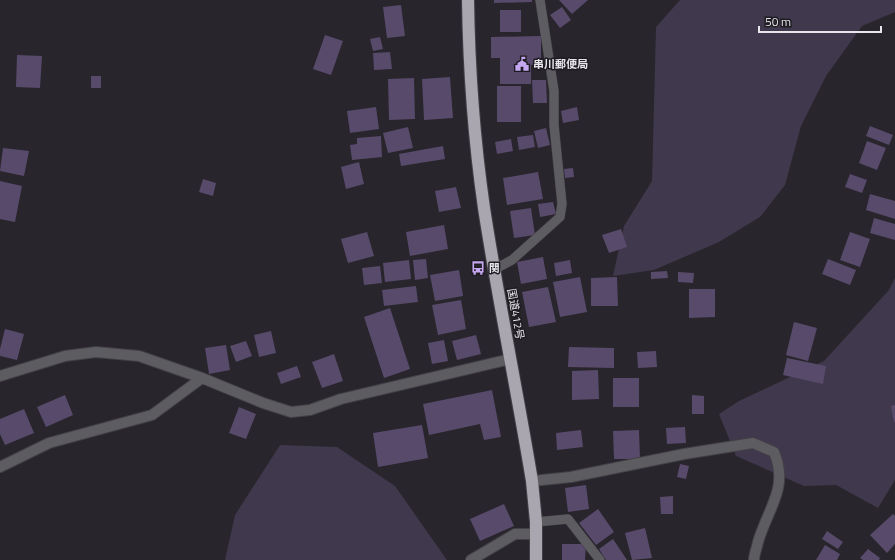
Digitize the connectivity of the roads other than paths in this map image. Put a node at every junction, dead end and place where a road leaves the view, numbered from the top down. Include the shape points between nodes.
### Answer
1 (468, 0) edge
2 (540, 0) edge
3 (495, 269) junction
4 (510, 359) junction
5 (0, 376) edge
6 (202, 378) junction
7 (0, 467) edge
8 (532, 481) junction
9 (536, 528) junction
10 (471, 560) edge
11 (536, 560) edge
12 (600, 560) edge
13 (754, 560) edge

1 - 3 highway, 国道412号 via 475,133 484,208
2 - 3 lane via 554,91 554,125 562,204 560,217 512,260
3 - 4 highway, 国道412号
4 - 6 street via 341,399 310,410 291,412 263,404
4 - 8 highway, 国道412号
5 - 6 street via 65,356 96,352 139,356
6 - 7 street via 152,415 49,443
8 - 9 highway, 国道412号
8 - 13 street via 571,477 677,455 752,443 774,452 779,465 778,491 762,528
9 - 10 street via 515,534
9 - 11 highway, 国道412号
9 - 12 lane via 568,519

